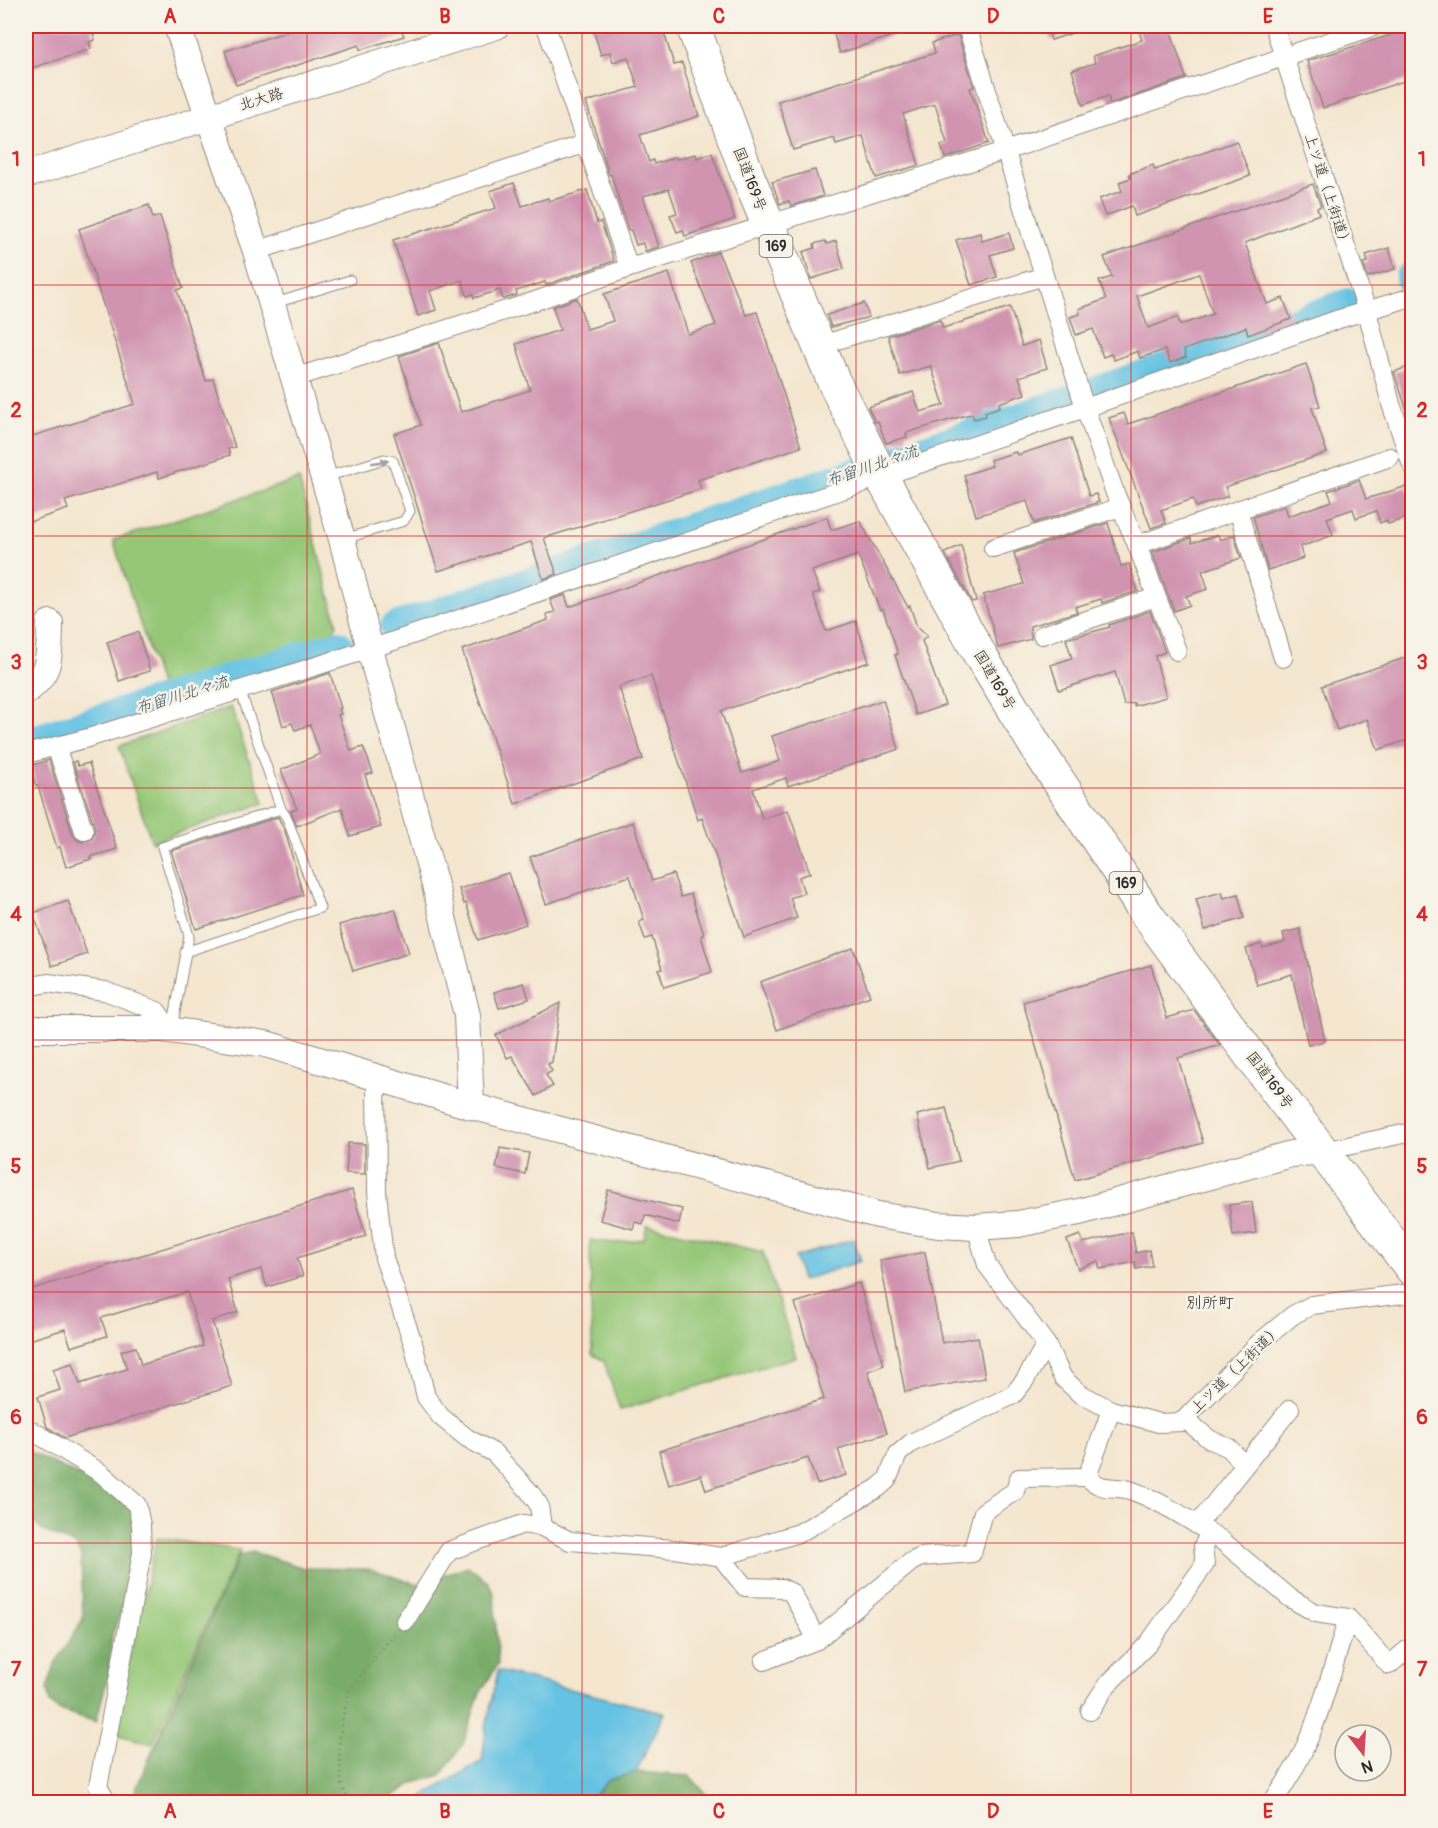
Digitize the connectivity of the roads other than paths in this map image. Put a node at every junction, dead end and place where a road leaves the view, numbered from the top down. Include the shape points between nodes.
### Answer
1 (177, 26) edge
2 (496, 26) edge
3 (546, 26) edge
4 (693, 26) edge
5 (967, 26) edge
6 (1274, 26) edge
7 (1375, 26) edge
8 (1284, 55) junction
9 (208, 115) junction
10 (587, 143) junction
11 (1005, 151) junction
12 (26, 175) edge
13 (768, 225) junction
14 (256, 251) junction
15 (629, 268) junction
16 (1044, 276) junction
17 (350, 280) dead end
18 (1413, 297) edge
19 (272, 304) junction
20 (1367, 311) junction
21 (818, 346) junction
22 (294, 378) junction
23 (1082, 400) junction
24 (1390, 457) dead end
25 (1413, 465) edge
26 (878, 470) junction
27 (324, 477) junction
28 (1121, 507) junction
29 (1238, 510) junction
30 (342, 540) junction
31 (1137, 545) junction
32 (993, 548) dead end
33 (1156, 597) junction
34 (50, 622) dead end
35 (1042, 635) dead end
36 (367, 637) junction
37 (1177, 651) dead end
38 (1283, 658) dead end
39 (240, 690) junction
40 (26, 691) edge
41 (56, 746) junction
42 (26, 754) edge
43 (281, 809) junction
44 (84, 831) dead end
45 (185, 952) junction
46 (26, 987) edge
47 (26, 1029) edge
48 (171, 1031) junction
49 (375, 1079) junction
50 (471, 1106) junction
51 (1413, 1132) edge
52 (1324, 1152) junction
53 (976, 1227) junction
54 (1413, 1269) edge
55 (1413, 1293) edge
56 (1046, 1344) junction
57 (1290, 1409) dead end
58 (1111, 1410) junction
59 (1185, 1419) junction
60 (26, 1428) edge
61 (1245, 1465) junction
62 (1087, 1477) junction
63 (542, 1527) junction
64 (1204, 1529) junction
65 (721, 1557) junction
66 (1347, 1618) junction
67 (405, 1621) road end
68 (817, 1640) junction
69 (1413, 1646) edge
70 (764, 1661) dead end
71 (1090, 1711) dead end
72 (107, 1803) edge
73 (1272, 1803) edge

1 - 9 street
2 - 9 street, 北大路
3 - 10 street
4 - 13 highway, 国道169号 / 169
5 - 11 street
6 - 8 street, 上ツ道（上街道）
7 - 8 street
8 - 11 street
8 - 20 street, 上ツ道（上街道）
9 - 12 street, 北大路
9 - 14 street
10 - 14 street
10 - 15 street
11 - 13 street
11 - 16 street
13 - 15 street
13 - 21 highway, 国道169号 / 169
14 - 19 street
15 - 22 street
16 - 21 street
16 - 23 street
17 - 19 lane
18 - 20 street
19 - 22 street
20 - 23 street
20 - 25 street, 上ツ道（上街道） via 1391,404
21 - 26 highway, 国道169号 / 169
22 - 27 street
23 - 26 street
23 - 28 street
24 - 29 street
26 - 36 street
26 - 52 highway, 国道169号 / 169 via 980,655 1083,820 1148,916
27 - 30 street
27 -> 30 lane via 384,459 393,461 410,512 404,521
28 - 31 street
28 - 32 street
29 - 31 street
29 - 38 street
30 - 36 street
31 - 33 street
33 - 35 street
33 - 37 street
34 - 40 street via 49,661 36,683
36 - 39 street
36 - 50 street via 466,1015
39 - 41 street
39 - 43 lane
41 - 42 street
41 - 44 street
43 - 45 lane via 162,847 189,936
43 - 45 lane via 320,908
45 - 48 lane
46 - 48 street via 48,983 105,991 157,1011
47 - 48 street
48 - 49 street via 266,1044
49 - 50 street
49 - 63 street via 377,1192 383,1249 426,1397 441,1417 494,1453 529,1491 539,1504
50 - 53 street via 878,1215
51 - 52 street
52 - 53 street via 1291,1154 1079,1212 1018,1224
52 - 54 highway, 国道169号 / 169
53 - 56 street, 上ツ道（上街道） via 987,1265
55 - 59 street, 上ツ道（上街道） via 1312,1305 1293,1315 1259,1343
56 - 58 street, 上ツ道（上街道） via 1063,1378 1079,1393
56 - 65 street via 1013,1395 911,1443 898,1454 887,1480 878,1488 800,1533
57 - 61 street
58 - 59 street, 上ツ道（上街道） via 1159,1423
58 - 62 street
59 - 61 street via 1209,1439 1229,1448
60 - 72 street via 101,1473 137,1506 141,1553 98,1787
61 - 64 street
62 - 64 street via 1094,1484 1128,1490
62 - 68 street via 1019,1478 1015,1491 983,1512 972,1554 921,1557 911,1562
63 - 65 street via 570,1542 674,1549
63 - 67 street via 523,1524 448,1551
64 - 66 street via 1290,1598 1316,1613
64 - 71 street via 1205,1563 1148,1644 1107,1685
65 - 68 street via 745,1587 782,1588 792,1593
66 - 69 street via 1389,1665
66 - 73 street via 1312,1734 1288,1782
68 - 70 street

